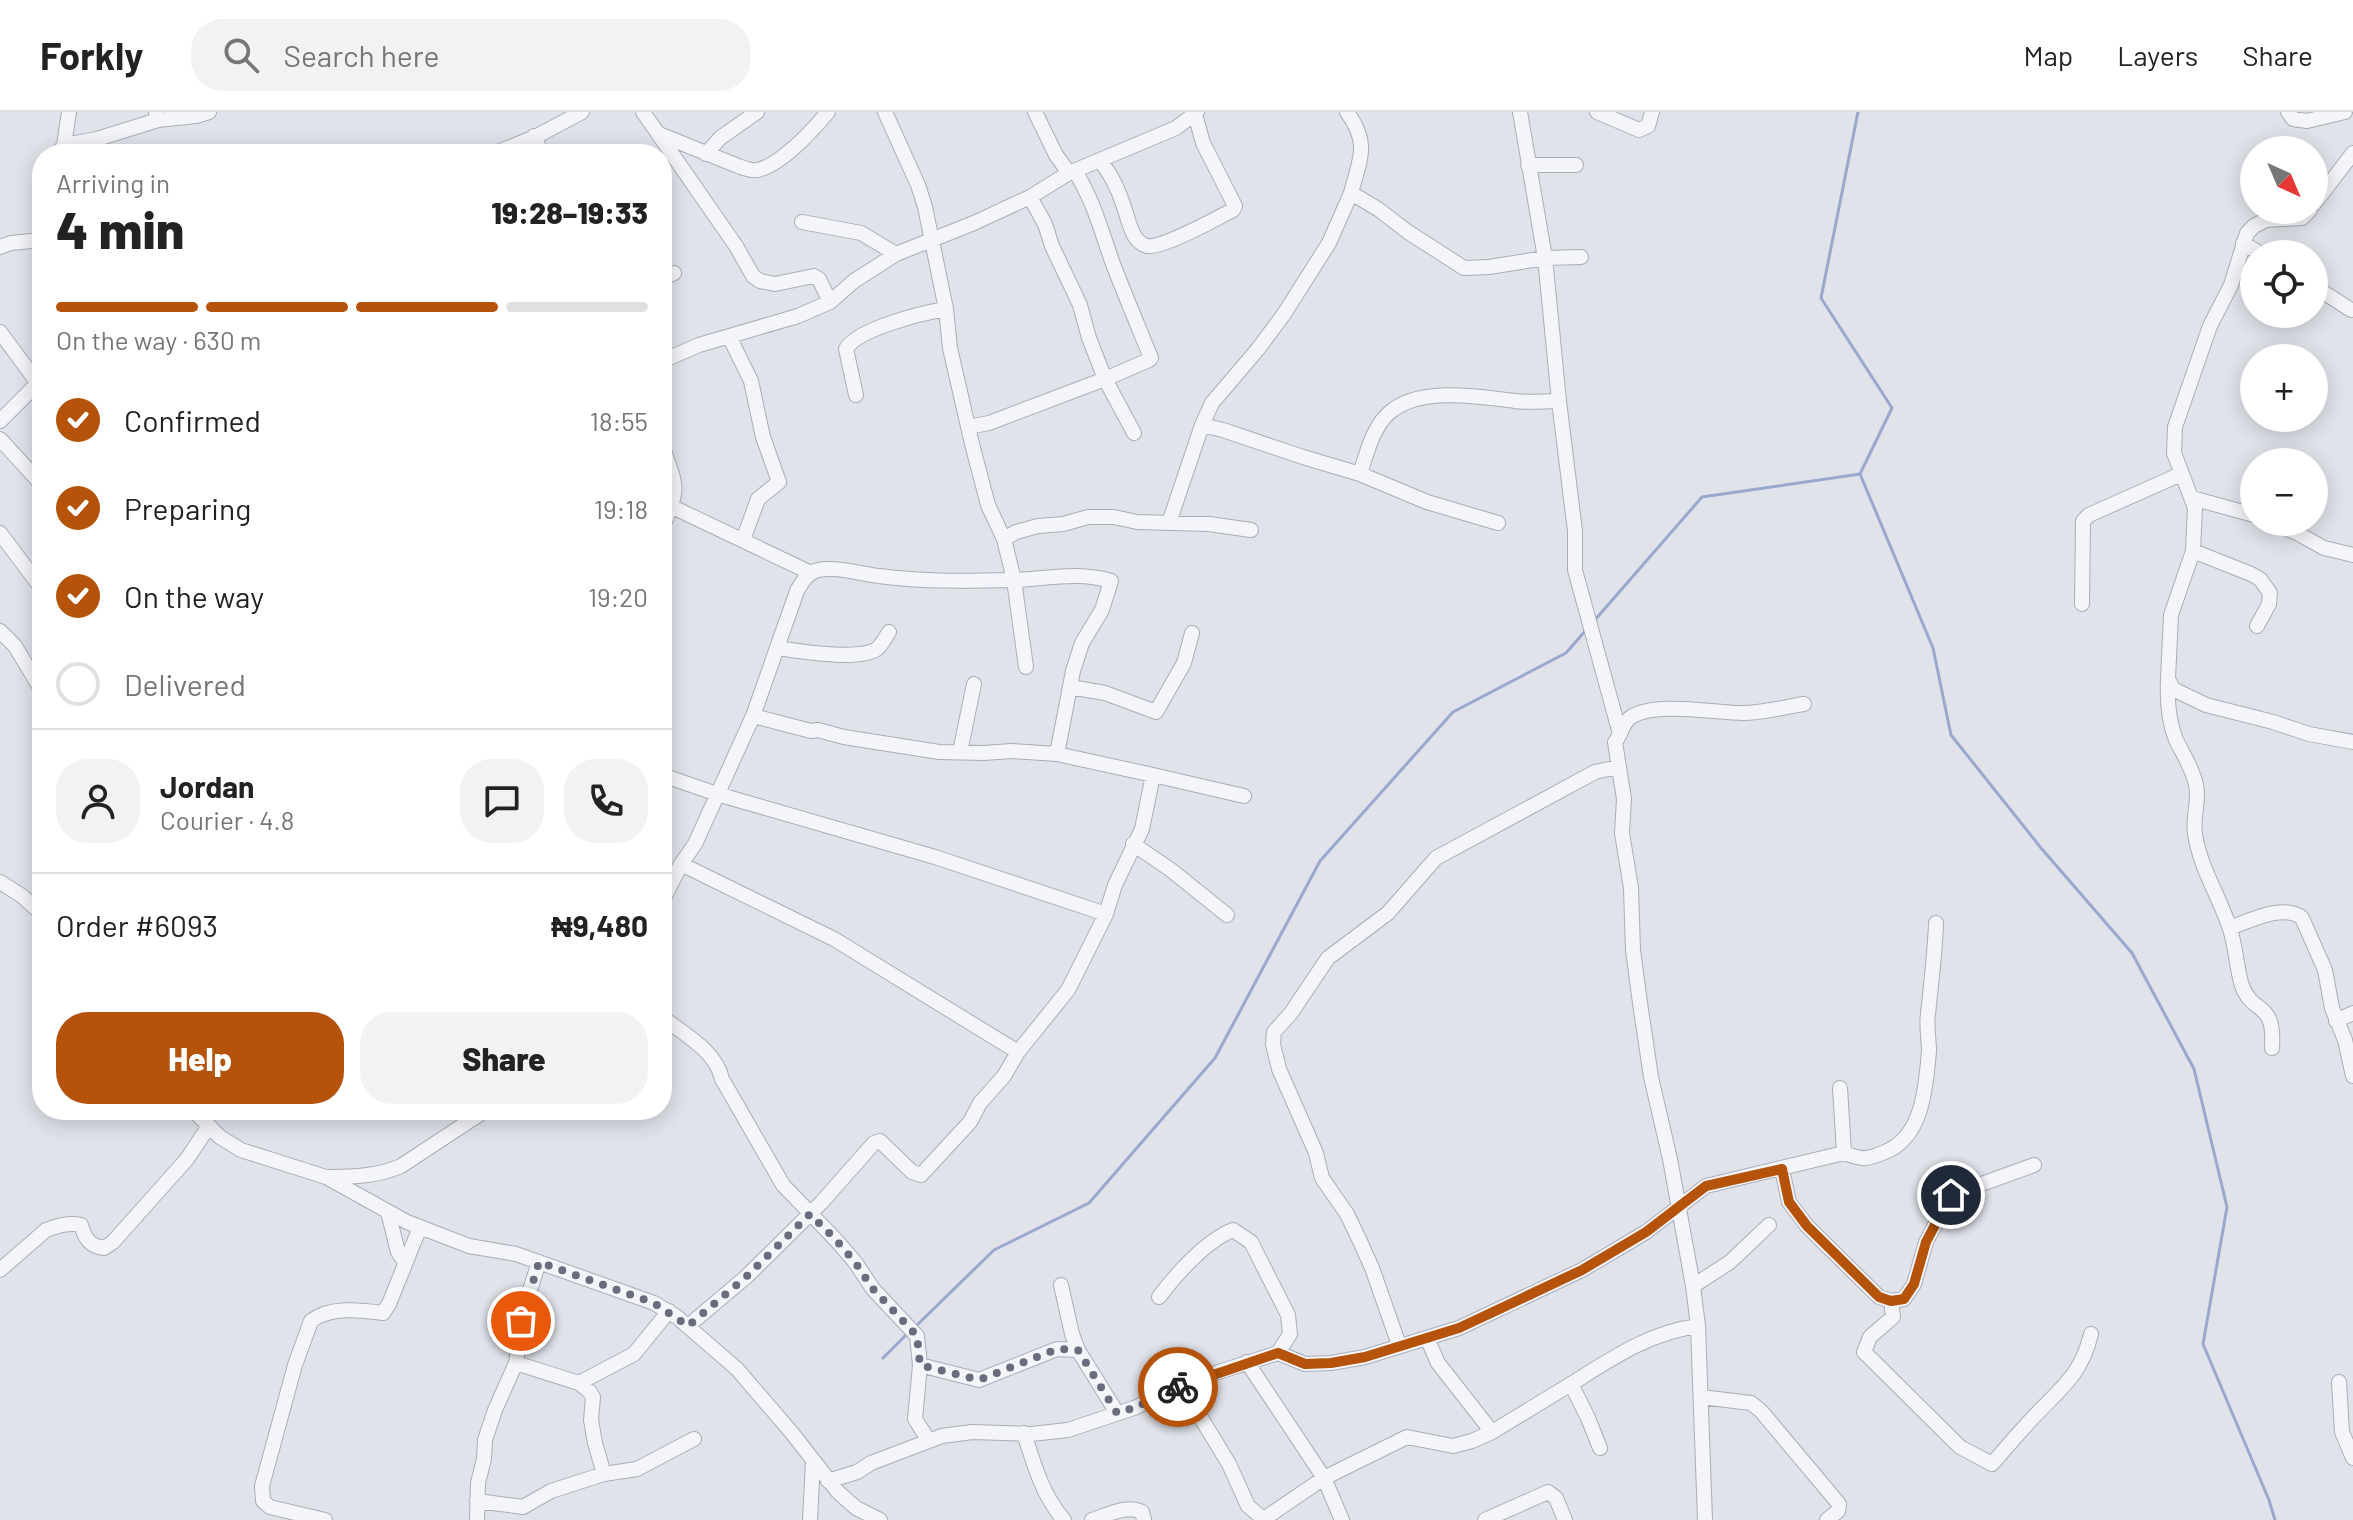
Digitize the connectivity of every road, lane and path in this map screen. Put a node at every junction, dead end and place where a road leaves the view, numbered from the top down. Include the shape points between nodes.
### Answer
1 (69, 112) edge
2 (209, 112) edge
3 (582, 112) edge
4 (643, 112) edge
5 (757, 112) edge
6 (828, 112) edge
7 (885, 112) edge
8 (1035, 112) edge
9 (1347, 112) edge
10 (1520, 112) edge
11 (1597, 112) edge
12 (1652, 112) edge
13 (2288, 112) edge
14 (2345, 112) edge
15 (1196, 113) edge
16 (157, 116) edge
17 (554, 118) edge
18 (659, 134) junction
19 (534, 136) junction
20 (62, 144) edge
21 (81, 144) edge
22 (516, 144) edge
23 (538, 144) edge
24 (666, 144) edge
25 (672, 153) edge
26 (2353, 153) edge
27 (706, 154) junction
28 (1100, 161) junction
29 (1528, 165) junction
30 (1576, 165) dead end
31 (1072, 172) junction
32 (2328, 186) edge
33 (1351, 193) junction
34 (1030, 197) junction
35 (802, 222) dead end
36 (2258, 224) edge
37 (933, 239) junction
38 (2244, 240) edge
39 (32, 241) edge
40 (0, 247) edge
41 (896, 254) junction
42 (2240, 254) edge
43 (1581, 257) dead end
44 (1545, 258) junction
45 (2328, 295) edge
46 (830, 302) junction
47 (946, 309) junction
48 (2351, 310) edge
49 (0, 332) edge
50 (729, 336) junction
51 (672, 357) edge
52 (32, 372) edge
53 (1105, 379) junction
54 (32, 388) edge
55 (856, 395) dead end
56 (1559, 401) junction
57 (0, 421) edge
58 (1202, 425) junction
59 (968, 427) junction
60 (1134, 433) dead end
61 (0, 439) edge
62 (32, 474) edge
63 (1360, 474) junction
64 (2181, 474) junction
65 (672, 475) edge
66 (672, 495) edge
67 (2192, 498) junction
68 (672, 506) edge
69 (2240, 511) edge
70 (1169, 523) junction
71 (1498, 523) dead end
72 (1251, 530) dead end
73 (0, 533) edge
74 (2302, 536) edge
75 (1004, 539) junction
76 (743, 540) junction
77 (2193, 551) junction
78 (2353, 555) edge
79 (811, 573) junction
80 (32, 576) edge
81 (1014, 580) junction
82 (2082, 604) dead end
83 (2257, 626) dead end
84 (0, 631) edge
85 (889, 632) dead end
86 (1192, 633) dead end
87 (777, 648) junction
88 (1026, 667) dead end
89 (32, 674) edge
90 (2168, 679) junction
91 (974, 684) dead end
92 (1070, 687) junction
93 (1804, 704) dead end
94 (753, 716) junction
95 (1621, 735) junction
96 (2353, 742) edge
97 (960, 752) junction
98 (1057, 754) junction
99 (1618, 767) junction
100 (1153, 775) junction
101 (672, 778) edge
102 (717, 794) junction
103 (1244, 796) dead end
104 (1133, 844) junction
105 (681, 864) junction
106 (0, 882) edge
107 (672, 882) edge
108 (32, 905) edge
109 (1106, 914) junction
110 (1227, 915) dead end
111 (1936, 923) dead end
112 (2230, 928) junction
113 (2353, 1013) edge
114 (2336, 1021) junction
115 (672, 1025) edge
116 (2272, 1048) dead end
117 (1018, 1052) junction
118 (2353, 1076) edge
119 (1840, 1088) dead end
120 (203, 1120) edge
121 (471, 1120) edge
122 (209, 1126) junction
123 (1844, 1153) junction
124 (2034, 1165) dead end
125 (1782, 1169) junction
126 (326, 1177) junction
127 (1677, 1207) junction
128 (388, 1212) junction
129 (810, 1214) junction
130 (1769, 1225) dead end
131 (420, 1227) junction
132 (405, 1262) junction
133 (539, 1262) junction
134 (0, 1270) edge
135 (1061, 1285) dead end
136 (1693, 1286) junction
137 (1159, 1297) dead end
138 (1891, 1301) junction
139 (669, 1311) junction
140 (688, 1326) junction
141 (1698, 1326) junction
142 (2091, 1334) dead end
143 (1427, 1338) junction
144 (1399, 1345) junction
145 (1078, 1350) junction
146 (1278, 1353) junction
147 (1247, 1362) junction
148 (516, 1363) junction
149 (920, 1365) junction
150 (2339, 1382) dead end
151 (579, 1383) junction
152 (1571, 1384) junction
153 (1181, 1385) junction
154 (1701, 1397) junction
155 (1117, 1413) junction
156 (1492, 1432) junction
157 (1024, 1433) junction
158 (694, 1439) dead end
159 (929, 1441) junction
160 (1600, 1448) dead end
161 (2353, 1458) edge
162 (813, 1461) junction
163 (604, 1474) junction
164 (1324, 1478) junction
165 (833, 1486) junction
166 (477, 1501) junction
167 (856, 1514) edge
168 (306, 1518) edge
169 (325, 1520) edge
170 (477, 1520) edge
171 (810, 1520) edge
172 (880, 1520) edge
173 (1064, 1520) edge
174 (1092, 1520) edge
175 (1144, 1520) edge
176 (1342, 1520) edge
177 (1485, 1520) edge
178 (1565, 1520) edge
179 (1705, 1520) edge
180 (1827, 1520) edge

1 - 20 street
2 - 16 street
3 - 17 street
4 - 18 street
5 - 27 street
6 - 27 street via 785,155 760,170
7 - 37 street via 918,185
8 - 31 street via 1056,155
9 - 33 street via 1363,145
10 - 29 street
11 - 12 street via 1639,130 1648,126
13 - 14 street via 2293,119 2307,121
15 - 28 street via 1176,128
15 - 28 street via 1203,143 1233,210 1172,240 1145,245 1136,240 1117,187
16 - 21 street
17 - 19 street
18 - 24 street
18 - 27 street
19 - 22 street
19 - 23 street
25 - 46 street via 753,276 775,284 814,276
26 - 32 street
28 - 31 street
29 - 30 street
29 - 44 street
31 - 34 street
31 - 53 street via 1104,230 1151,358
33 - 44 street via 1464,268
33 - 58 street via 1329,243 1258,349 1212,403
34 - 37 street
34 - 53 street via 1080,305
35 - 41 street via 861,233
36 - 38 street
37 - 41 street
37 - 47 street
39 - 40 street
41 - 46 street
42 - 64 street via 2175,427 2174,453
43 - 44 street
44 - 56 street
45 - 48 street
46 - 50 street
47 - 55 street via 921,313 850,342 846,349
47 - 59 street
49 - 52 street
50 - 51 street
50 - 76 street via 751,381 779,482 758,499
53 - 59 street
53 - 60 street
54 - 57 street
56 - 63 street via 1476,396 1407,403 1387,415 1372,438
56 - 95 street via 1575,570
58 - 63 street
58 - 70 street
59 - 75 street via 988,505
61 - 62 street
63 - 71 street
64 - 67 street
64 - 82 street via 2083,521
65 - 66 street
67 - 69 street
67 - 77 street
68 - 76 street
70 - 72 street
70 - 75 street via 1088,517
73 - 80 street
74 - 78 street
75 - 81 street
76 - 79 street
77 - 83 street via 2260,579 2270,593
77 - 90 street via 2171,615
79 - 81 street via 841,570 895,578
79 - 87 street via 797,591
81 - 88 street
81 - 92 street via 1085,575 1111,581 1102,610 1082,643
84 - 89 street
85 - 87 street via 876,649 861,653 823,655
86 - 92 street via 1184,663 1156,712 1105,693
87 - 94 street
90 - 96 street via 2173,689 2206,705
90 - 112 street via 2166,706 2196,781 2194,830 2200,858
91 - 97 street
92 - 98 street
93 - 95 street via 1747,713 1641,712 1623,725
94 - 97 street via 844,737
94 - 102 street
95 - 99 street via 1615,742
97 - 98 street
98 - 100 street
99 - 127 street via 1640,1003
99 - 144 street via 1595,772 1436,858 1388,913 1328,958 1274,1032 1279,1069 1322,1178 1359,1239
100 - 103 street
100 - 104 street via 1142,829
101 - 102 street
102 - 105 street
102 - 109 street via 935,857
104 - 109 street
104 - 110 street
105 - 107 street
105 - 117 street via 834,939
106 - 108 street
109 - 117 street via 1068,990
111 - 123 street via 1929,1048 1914,1127 1888,1151 1863,1159
112 - 114 street via 2277,912 2302,918 2325,970
112 - 116 street via 2242,986 2271,1019
113 - 114 street
114 - 118 street
115 - 129 street via 713,1057 783,1185
117 - 129 street via 970,1122 921,1175 880,1141 874,1143
119 - 123 street
120 - 122 street
121 - 126 street via 389,1171
122 - 126 street via 241,1150
122 - 134 street via 187,1159 113,1242 104,1248 94,1245 75,1223 55,1227
123 - 125 street
124 - 138 street via 1951,1195 1926,1242 1914,1284 1904,1299
125 - 127 street via 1706,1186
125 - 138 street via 1789,1202 1807,1226 1879,1297
126 - 128 street
127 - 136 street
127 - 143 street via 1582,1270
128 - 131 street
128 - 132 street
129 - 140 street
129 - 149 street via 912,1331
130 - 136 street via 1730,1262
131 - 132 street
131 - 133 street via 469,1246
132 - 168 street via 383,1313 343,1311 311,1321 262,1486 266,1505
133 - 139 street
133 - 148 street via 524,1309
135 - 145 street
136 - 141 street
137 - 146 street via 1195,1256 1233,1230 1251,1242 1288,1315 1290,1334
138 - 142 street via 1893,1317 1870,1337 1864,1352 1960,1447 1992,1464 2058,1394 2086,1356
139 - 140 street
139 - 151 street via 634,1354
140 - 162 street via 737,1369
141 - 152 street via 1676,1329 1625,1350
141 - 154 street
143 - 144 street
143 - 156 street via 1438,1363
144 - 146 street via 1365,1357 1312,1365
145 - 149 street via 1057,1349 979,1380
145 - 155 street
146 - 147 street
147 - 153 street
147 - 164 street
148 - 151 street
148 - 166 street via 485,1440
149 - 159 street via 915,1419
150 - 161 street via 2342,1432
151 - 163 street via 593,1397 591,1420
152 - 156 street
152 - 160 street
153 - 155 street
153 - 164 street via 1256,1514 1267,1517
154 - 179 street
154 - 180 street via 1751,1403 1761,1411 1839,1504
155 - 157 street via 1068,1430
156 - 164 street via 1453,1446 1407,1437
157 - 159 street via 956,1434
157 - 173 street via 1041,1486
158 - 163 street via 637,1469
159 - 165 street via 871,1463
162 - 165 street
162 - 171 street
163 - 166 street via 551,1491 523,1507
164 - 176 street
165 - 167 street
166 - 170 street
167 - 172 street
168 - 169 street
174 - 175 street via 1129,1508 1142,1512
177 - 178 street via 1548,1492

